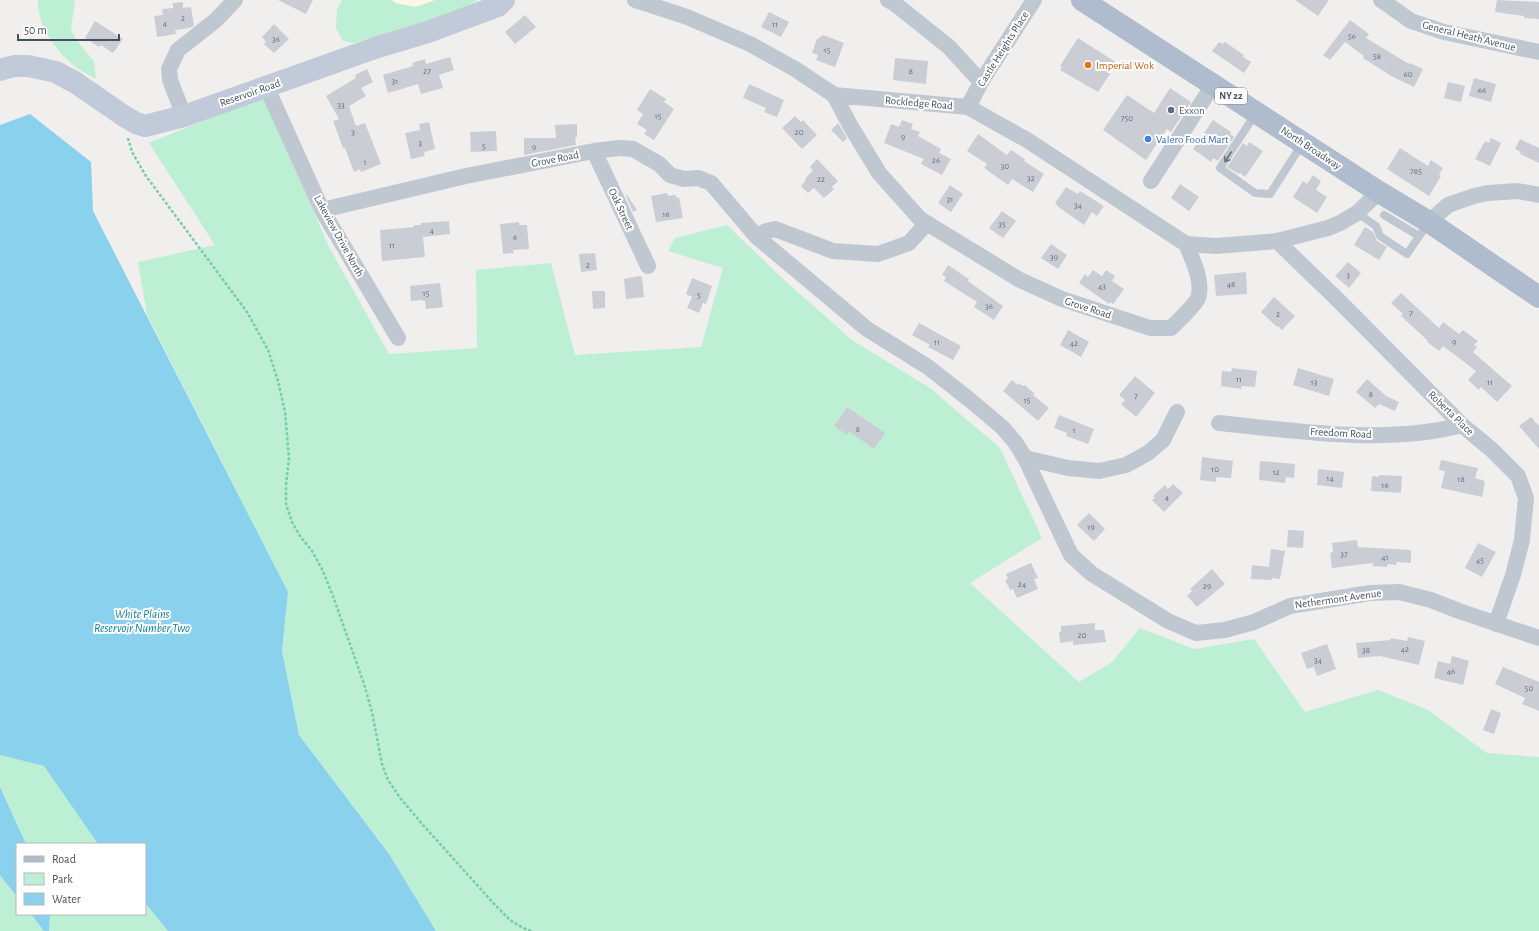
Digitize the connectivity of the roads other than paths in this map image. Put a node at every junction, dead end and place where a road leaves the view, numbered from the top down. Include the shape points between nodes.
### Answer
1 (235, 0) edge
2 (504, 0) edge
3 (635, 0) edge
4 (888, 0) edge
5 (1034, 0) edge
6 (1082, 0) edge
7 (1382, 0) edge
8 (1539, 52) edge
9 (0, 70) edge
10 (981, 82) junction
11 (1213, 84) junction
12 (267, 88) junction
13 (834, 95) junction
14 (970, 103) junction
15 (1257, 113) junction
16 (184, 116) junction
17 (1303, 142) junction
18 (594, 151) junction
19 (1151, 181) dead end
20 (1539, 195) edge
21 (1386, 202) junction
22 (322, 210) junction
23 (1357, 213) junction
24 (927, 223) junction
25 (1376, 226) junction
26 (1424, 229) junction
27 (757, 237) junction
28 (1277, 241) junction
29 (1186, 244) junction
30 (648, 266) dead end
31 (1539, 297) edge
32 (398, 338) dead end
33 (1177, 412) dead end
34 (1219, 423) dead end
35 (1462, 426) junction
36 (1025, 458) junction
37 (1496, 624) junction
38 (1539, 638) edge

1 - 16 street via 216,20 178,50 169,68 170,80
2 - 12 street, Reservoir Road via 498,6 428,32 375,48
3 - 13 street, Rockledge Road via 687,17 750,44
4 - 10 street via 949,47
5 - 10 street, Castle Heights Place
6 - 11 main road, North Broadway / NY 22
7 - 8 street, General Heath Avenue via 1411,21 1437,30
9 - 16 street, Reservoir Road via 28,66 56,72 136,124 145,126
10 - 14 street, Castle Heights Place
11 - 15 main road, North Broadway / NY 22
11 - 19 street
12 - 16 street, Reservoir Road
12 - 22 street, Lakeview Drive North
13 - 14 street, Rockledge Road
13 - 24 street, Grove Road via 879,173 920,219
14 - 29 street, Rockledge Road
15 - 17 main road, North Broadway / NY 22
15 -> 17 lane via 1220,168 1255,193 1270,194
17 - 21 main road, North Broadway / NY 22
18 - 22 street, Grove Road via 466,176
18 - 27 street, Grove Road via 633,149 659,164 670,175 684,179 698,178 711,183
18 - 30 street, Oak Street
20 - 26 street via 1518,191 1474,196 1448,205
21 - 23 street
21 - 25 lane
21 - 26 main road, North Broadway / NY 22
22 - 32 street, Lakeview Drive North
23 - 25 lane
23 - 28 street via 1328,228
24 - 27 street via 909,243 878,254 834,250 775,229
24 - 29 street, Grove Road via 1020,280 1062,299 1150,328 1171,328 1197,300 1197,272
25 - 26 lane via 1380,236 1407,254
26 - 31 main road, North Broadway / NY 22
27 - 36 street, Grove Road via 867,330 928,368 970,400 1002,428
28 - 29 street via 1216,246
28 - 35 street, Roberta Place
33 - 36 street via 1163,440 1148,453 1126,465 1099,471 1068,468
34 - 35 street, Freedom Road via 1350,434 1400,434 1447,430
35 - 37 street, Roberta Place via 1511,468 1518,476 1526,498 1522,540
36 - 37 street, Nethermont Avenue via 1071,555 1098,578 1168,621 1196,633 1225,630 1254,622 1290,606 1370,593 1399,592 1431,600
37 - 38 street, Nethermont Avenue

